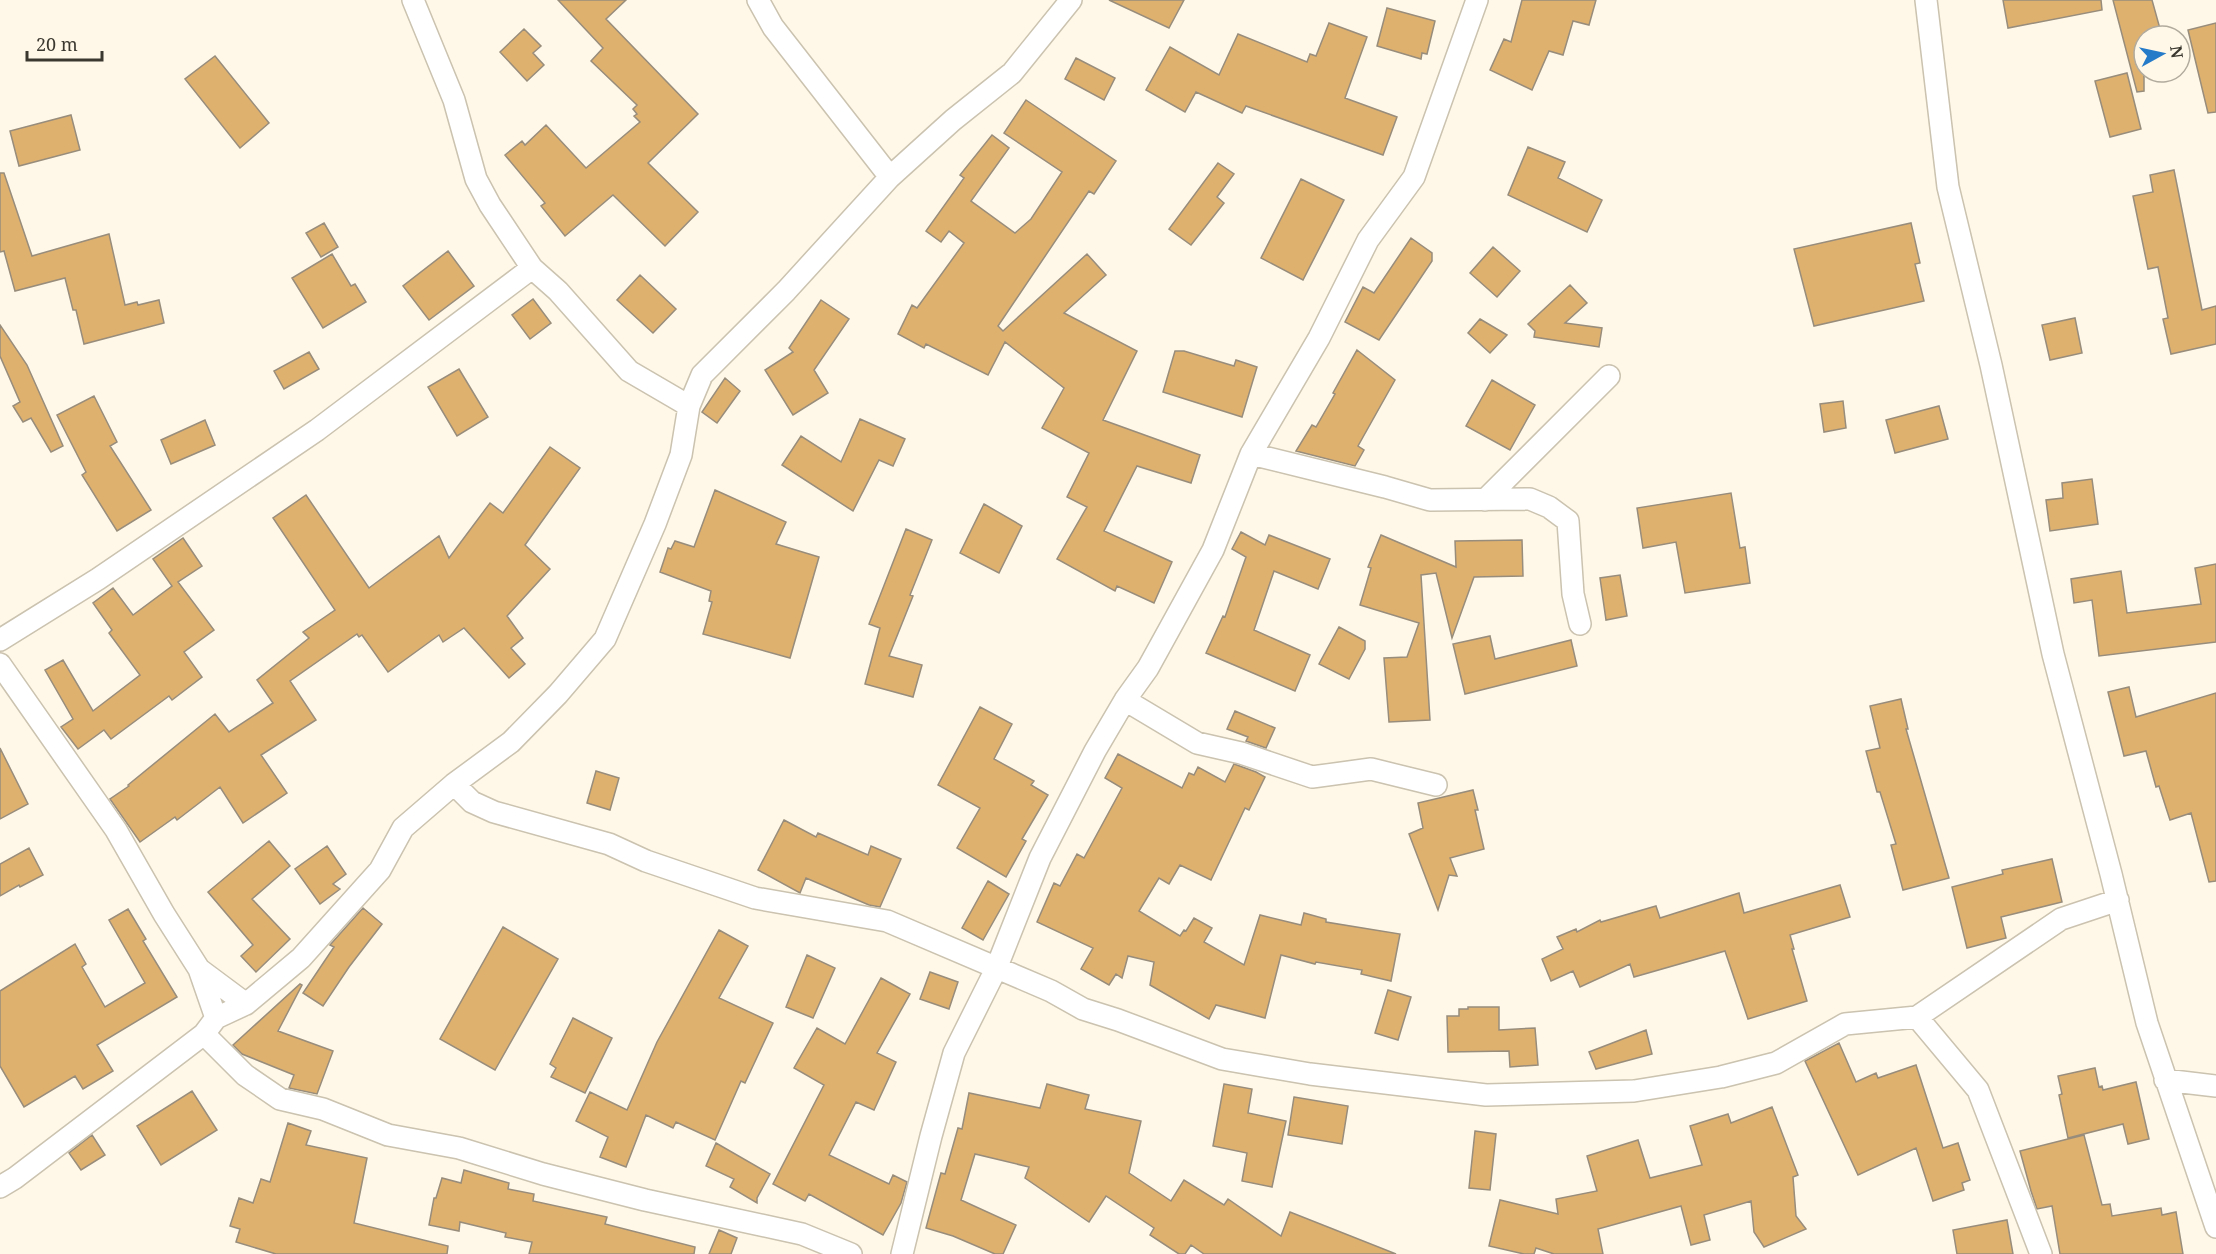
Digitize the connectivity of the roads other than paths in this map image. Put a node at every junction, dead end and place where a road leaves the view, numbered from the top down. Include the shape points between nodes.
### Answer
1 (413, 0) edge
2 (758, 0) edge
3 (1071, 0) edge
4 (1477, 0) edge
5 (1926, 0) edge
6 (890, 177) junction
7 (532, 268) junction
8 (1609, 376) dead end
9 (688, 406) junction
10 (1251, 454) junction
11 (1485, 500) junction
12 (1580, 624) dead end
13 (0, 640) edge
14 (0, 663) edge
15 (1125, 700) junction
16 (454, 784) junction
17 (1436, 785) dead end
18 (2118, 900) junction
19 (199, 969) junction
20 (996, 969) junction
21 (246, 1004) junction
22 (1917, 1017) junction
23 (210, 1026) junction
24 (2166, 1080) junction
25 (2216, 1086) edge
26 (0, 1187) edge
27 (2216, 1227) edge
28 (851, 1254) edge
29 (902, 1254) edge
30 (2041, 1254) edge

1 - 7 street via 454,100 476,179
2 - 6 street via 774,27
3 - 6 street via 1012,73
4 - 10 street via 1414,177 1368,240 1319,338
5 - 18 street via 1948,187 1991,364 2053,654
6 - 9 street via 786,291 702,375
7 - 9 street via 558,291 629,371
7 - 13 street via 317,430 98,579
8 - 11 street
9 - 16 street via 681,455 605,639 511,742
10 - 11 street via 1430,500
10 - 15 street via 1213,550 1148,668
11 - 12 street via 1530,499 1568,521 1573,594
14 - 19 street via 116,830
15 - 17 street via 1197,743 1312,777 1371,769
15 - 20 street via 1040,858
16 - 20 street via 472,802 494,812 609,844 646,861 755,898 887,921
16 - 21 street via 403,828 380,870 301,958
18 - 22 street via 2061,919
18 - 24 street via 2147,1023
19 - 21 street
19 - 23 street
20 - 22 street via 1052,991 1083,1009 1222,1059 1486,1095 1634,1091 1721,1077 1776,1063 1845,1024
20 - 29 street via 954,1053
21 - 23 street
22 - 30 street via 1978,1090
23 - 26 street
23 - 28 street via 245,1075 280,1099 323,1109 388,1135 459,1148 645,1200 802,1234
24 - 25 street
24 - 27 street

